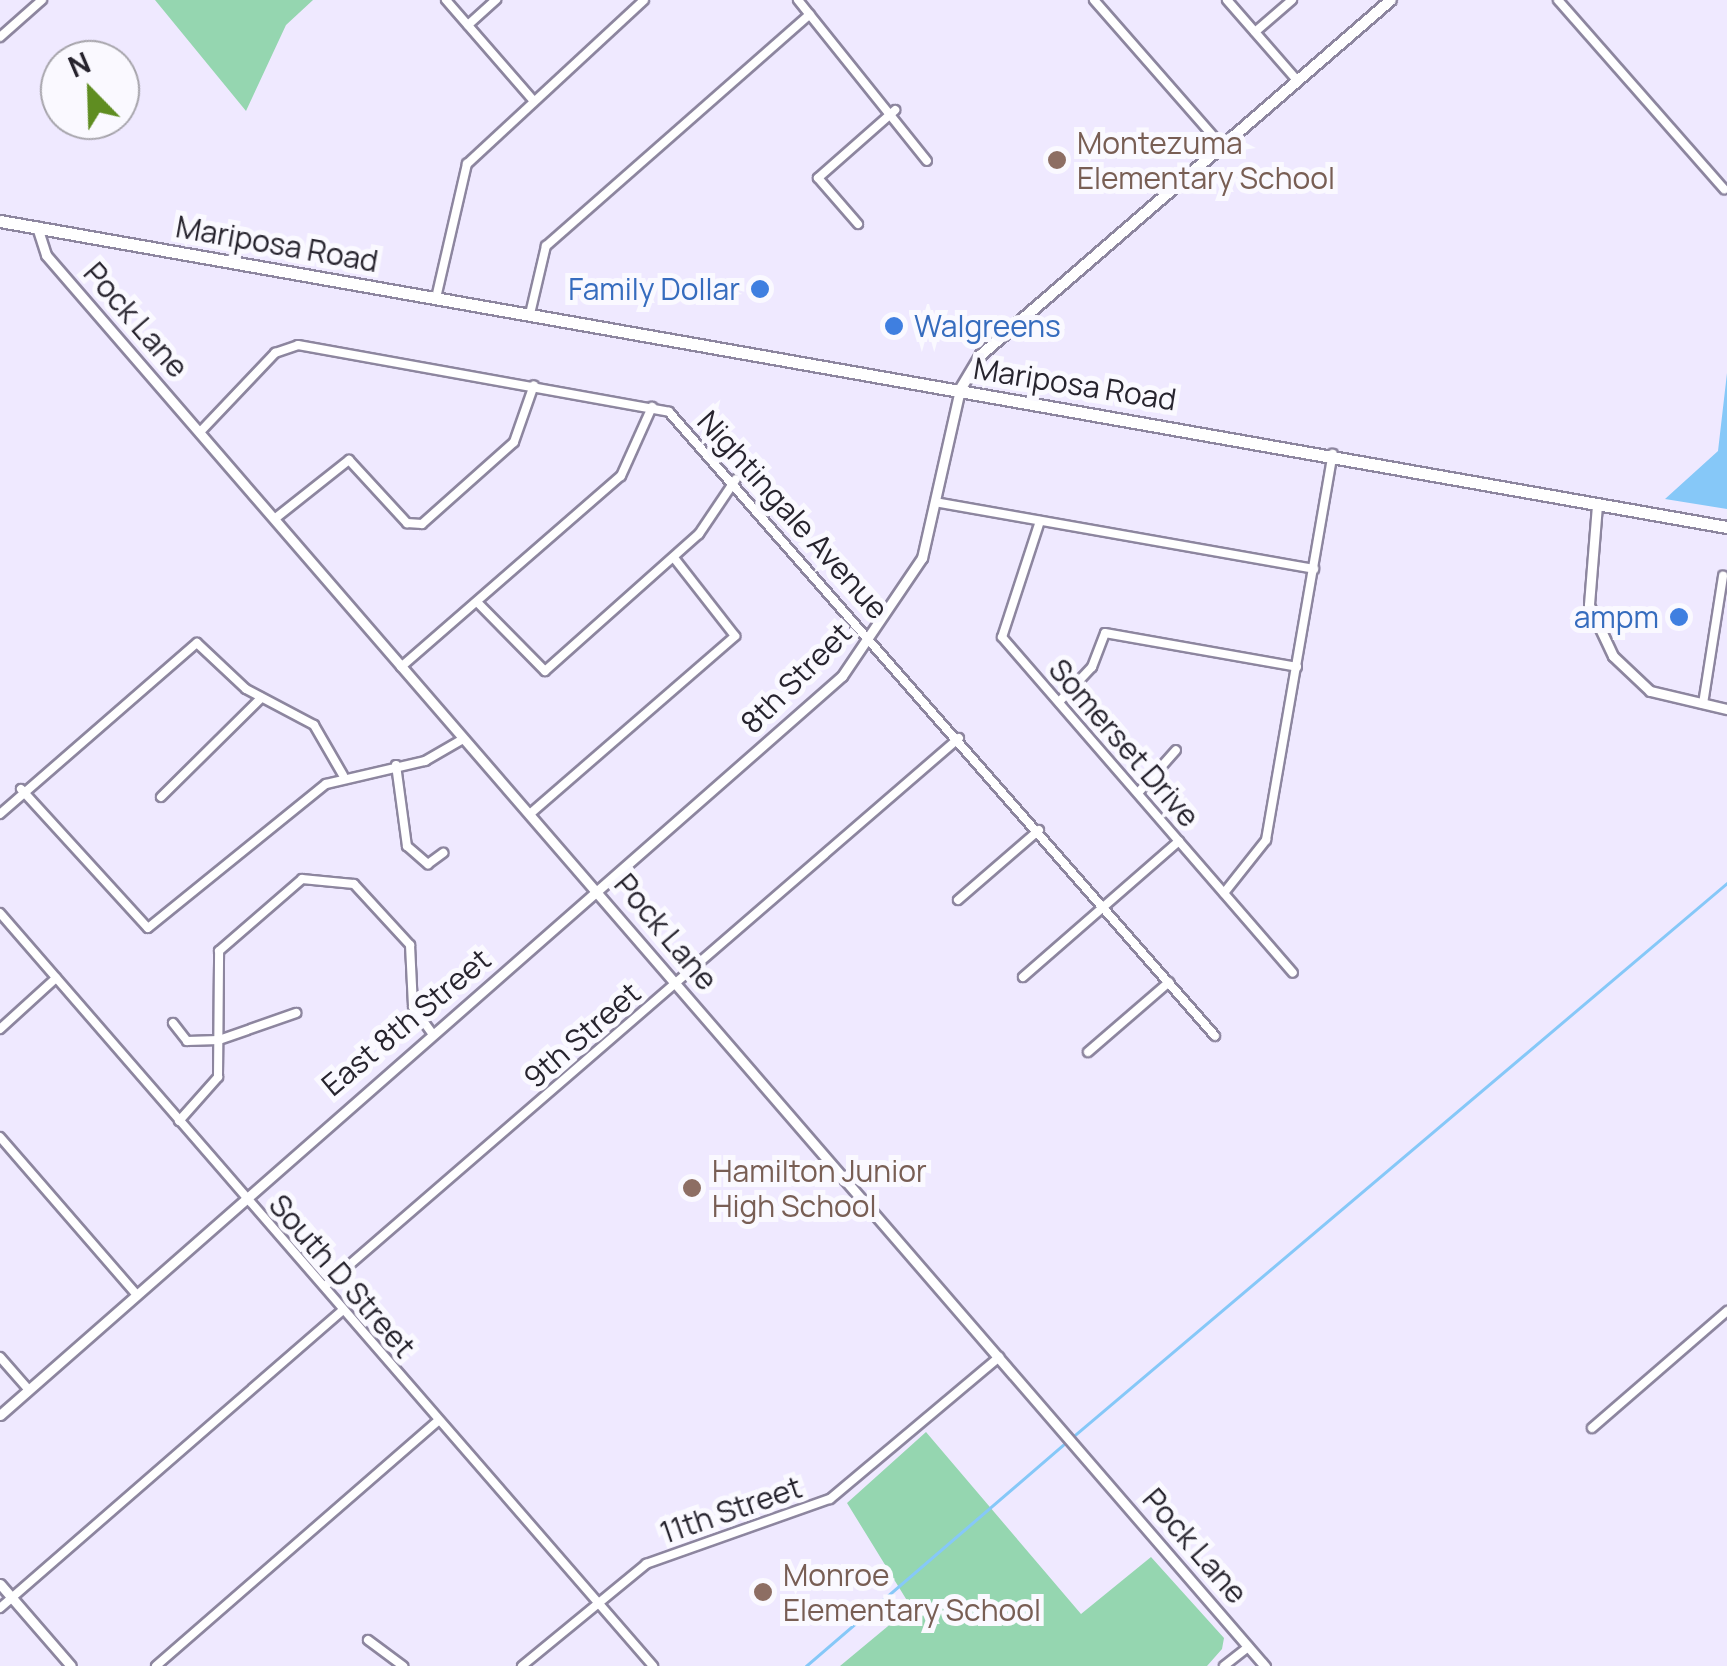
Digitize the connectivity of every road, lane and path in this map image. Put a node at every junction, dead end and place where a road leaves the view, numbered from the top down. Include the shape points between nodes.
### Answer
1 (42, 0) edge
2 (446, 0) edge
3 (496, 0) edge
4 (644, 0) edge
5 (798, 0) edge
6 (1094, 0) edge
7 (1228, 0) edge
8 (1292, 0) edge
9 (1390, 0) edge
10 (1558, 0) edge
11 (810, 14) junction
12 (468, 25) junction
13 (1255, 32) junction
14 (0, 38) edge
15 (1296, 79) junction
16 (532, 99) junction
17 (895, 110) junction
18 (1221, 145) junction
19 (927, 161) dead end
20 (1724, 189) dead end
21 (0, 221) edge
22 (858, 224) dead end
23 (37, 228) junction
24 (436, 298) junction
25 (530, 314) junction
26 (534, 386) junction
27 (960, 390) junction
28 (652, 407) junction
29 (202, 431) junction
30 (1334, 453) junction
31 (736, 479) junction
32 (940, 503) junction
33 (1597, 505) junction
34 (278, 517) junction
35 (1040, 521) junction
36 (1727, 527) edge
37 (674, 558) junction
38 (1314, 569) junction
39 (1722, 576) dead end
40 (477, 602) junction
41 (873, 638) junction
42 (401, 667) junction
43 (1297, 667) junction
44 (261, 698) junction
45 (1059, 702) junction
46 (1703, 704) junction
47 (1727, 709) edge
48 (959, 738) junction
49 (463, 740) junction
50 (1176, 750) dead end
51 (396, 765) junction
52 (343, 775) junction
53 (22, 789) junction
54 (1138, 793) junction
55 (160, 797) dead end
56 (531, 813) junction
57 (0, 814) edge
58 (1039, 830) junction
59 (1179, 842) junction
60 (443, 853) dead end
61 (598, 890) junction
62 (1224, 893) junction
63 (958, 900) dead end
64 (1104, 906) junction
65 (0, 914) edge
66 (1293, 973) dead end
67 (1023, 976) dead end
68 (56, 978) junction
69 (1170, 982) junction
70 (676, 983) junction
71 (296, 1012) dead end
72 (173, 1023) dead end
73 (0, 1028) edge
74 (431, 1032) junction
75 (1215, 1036) dead end
76 (219, 1040) junction
77 (1088, 1052) dead end
78 (179, 1121) junction
79 (0, 1137) edge
80 (245, 1195) junction
81 (325, 1286) junction
82 (137, 1295) junction
83 (344, 1310) junction
84 (1727, 1311) edge
85 (0, 1357) edge
86 (999, 1357) junction
87 (29, 1390) junction
88 (0, 1415) edge
89 (438, 1421) junction
90 (1592, 1428) dead end
91 (0, 1584) edge
92 (12, 1598) junction
93 (596, 1601) junction
94 (0, 1608) edge
95 (368, 1640) dead end
96 (1248, 1647) junction
97 (71, 1666) edge
98 (156, 1666) edge
99 (403, 1666) edge
100 (522, 1666) edge
101 (653, 1666) edge
102 (1224, 1666) edge
103 (1265, 1666) edge

1 - 14 street
2 - 12 street
3 - 12 street
4 - 16 street
5 - 11 street
6 - 18 street
7 - 13 street
8 - 13 street
9 - 15 main road
10 - 20 street
11 - 17 street
11 - 25 street via 546,246
12 - 16 street
13 - 15 street
15 - 18 main road
16 - 24 street via 462,173
17 - 19 street
17 - 22 street via 818,178
18 - 27 main road via 981,356
21 - 23 main road, Mariposa Road
23 - 24 main road, Mariposa Road
23 - 29 street, Pock Lane via 46,255
24 - 25 main road, Mariposa Road
25 - 27 main road, Mariposa Road
26 - 28 street, Nightingale Avenue
26 - 29 street, Nightingale Avenue via 293,346
26 - 34 street via 514,442 422,524 407,523 349,460
27 - 30 main road, Mariposa Road
27 - 32 street, 8th Street
28 - 31 street, Nightingale Avenue via 682,421
28 - 40 street via 621,476
29 - 34 street, Pock Lane
30 - 33 main road, Mariposa Road
30 - 38 street
31 - 37 street
31 - 41 street, Nightingale Avenue
32 - 35 street
32 - 41 street, 8th Street via 911,583
33 - 36 main road, Mariposa Road
33 - 46 street via 1587,572 1596,629 1650,691
34 - 42 street, Pock Lane
35 - 38 street
35 - 45 street, Somerset Drive via 1000,633
37 - 40 street via 545,670
37 - 56 street via 735,636
38 - 43 street
39 - 46 street
40 - 42 street
41 - 48 street, Nightingale Avenue
41 - 61 street, 8th Street via 826,692
42 - 49 street, Pock Lane
43 - 45 street via 1104,634 1092,666
43 - 62 street via 1266,840
44 - 52 street via 314,725
44 - 53 street via 197,643
44 - 55 street
45 - 54 street, Somerset Drive
46 - 47 street
48 - 58 street, Nightingale Avenue
48 - 70 street, 9th Street
49 - 51 street
49 - 56 street, Pock Lane
50 - 54 street
51 - 52 street
51 - 60 street via 408,846 428,864
52 - 53 street via 148,928
53 - 57 street
54 - 59 street, Somerset Drive
56 - 61 street, Pock Lane
58 - 63 street
58 - 64 street, Nightingale Avenue
59 - 62 street, Somerset Drive
59 - 64 street
61 - 70 street, Pock Lane
61 - 74 street, East 8th Street
62 - 66 street, Somerset Drive
64 - 67 street
64 - 69 street, Nightingale Avenue
65 - 68 street, South D Street
68 - 73 street
68 - 78 street, South D Street
69 - 75 street, Nightingale Avenue
69 - 77 street
70 - 81 street, 9th Street
70 - 86 street, Pock Lane
71 - 76 street
72 - 76 street via 188,1042
74 - 76 street via 413,1007 410,945 354,884 311,877 219,951
74 - 80 street, East 8th Street
76 - 78 street via 217,1080
78 - 80 street, South D Street
79 - 82 street
80 - 81 street, South D Street
80 - 82 street, East 8th Street
81 - 83 street, South D Street
82 - 87 street, East 8th Street
83 - 89 street, South D Street
83 - 92 street
84 - 90 street
85 - 87 street
86 - 93 street, 11th Street via 830,1499 780,1523 668,1553
86 - 96 street, Pock Lane
87 - 88 street, East 8th Street
89 - 93 street, South D Street
89 - 98 street
91 - 92 street
92 - 94 street
92 - 97 street
93 - 100 street, 11th Street
93 - 101 street, South D Street
95 - 99 street
96 - 102 street
96 - 103 street, Pock Lane

